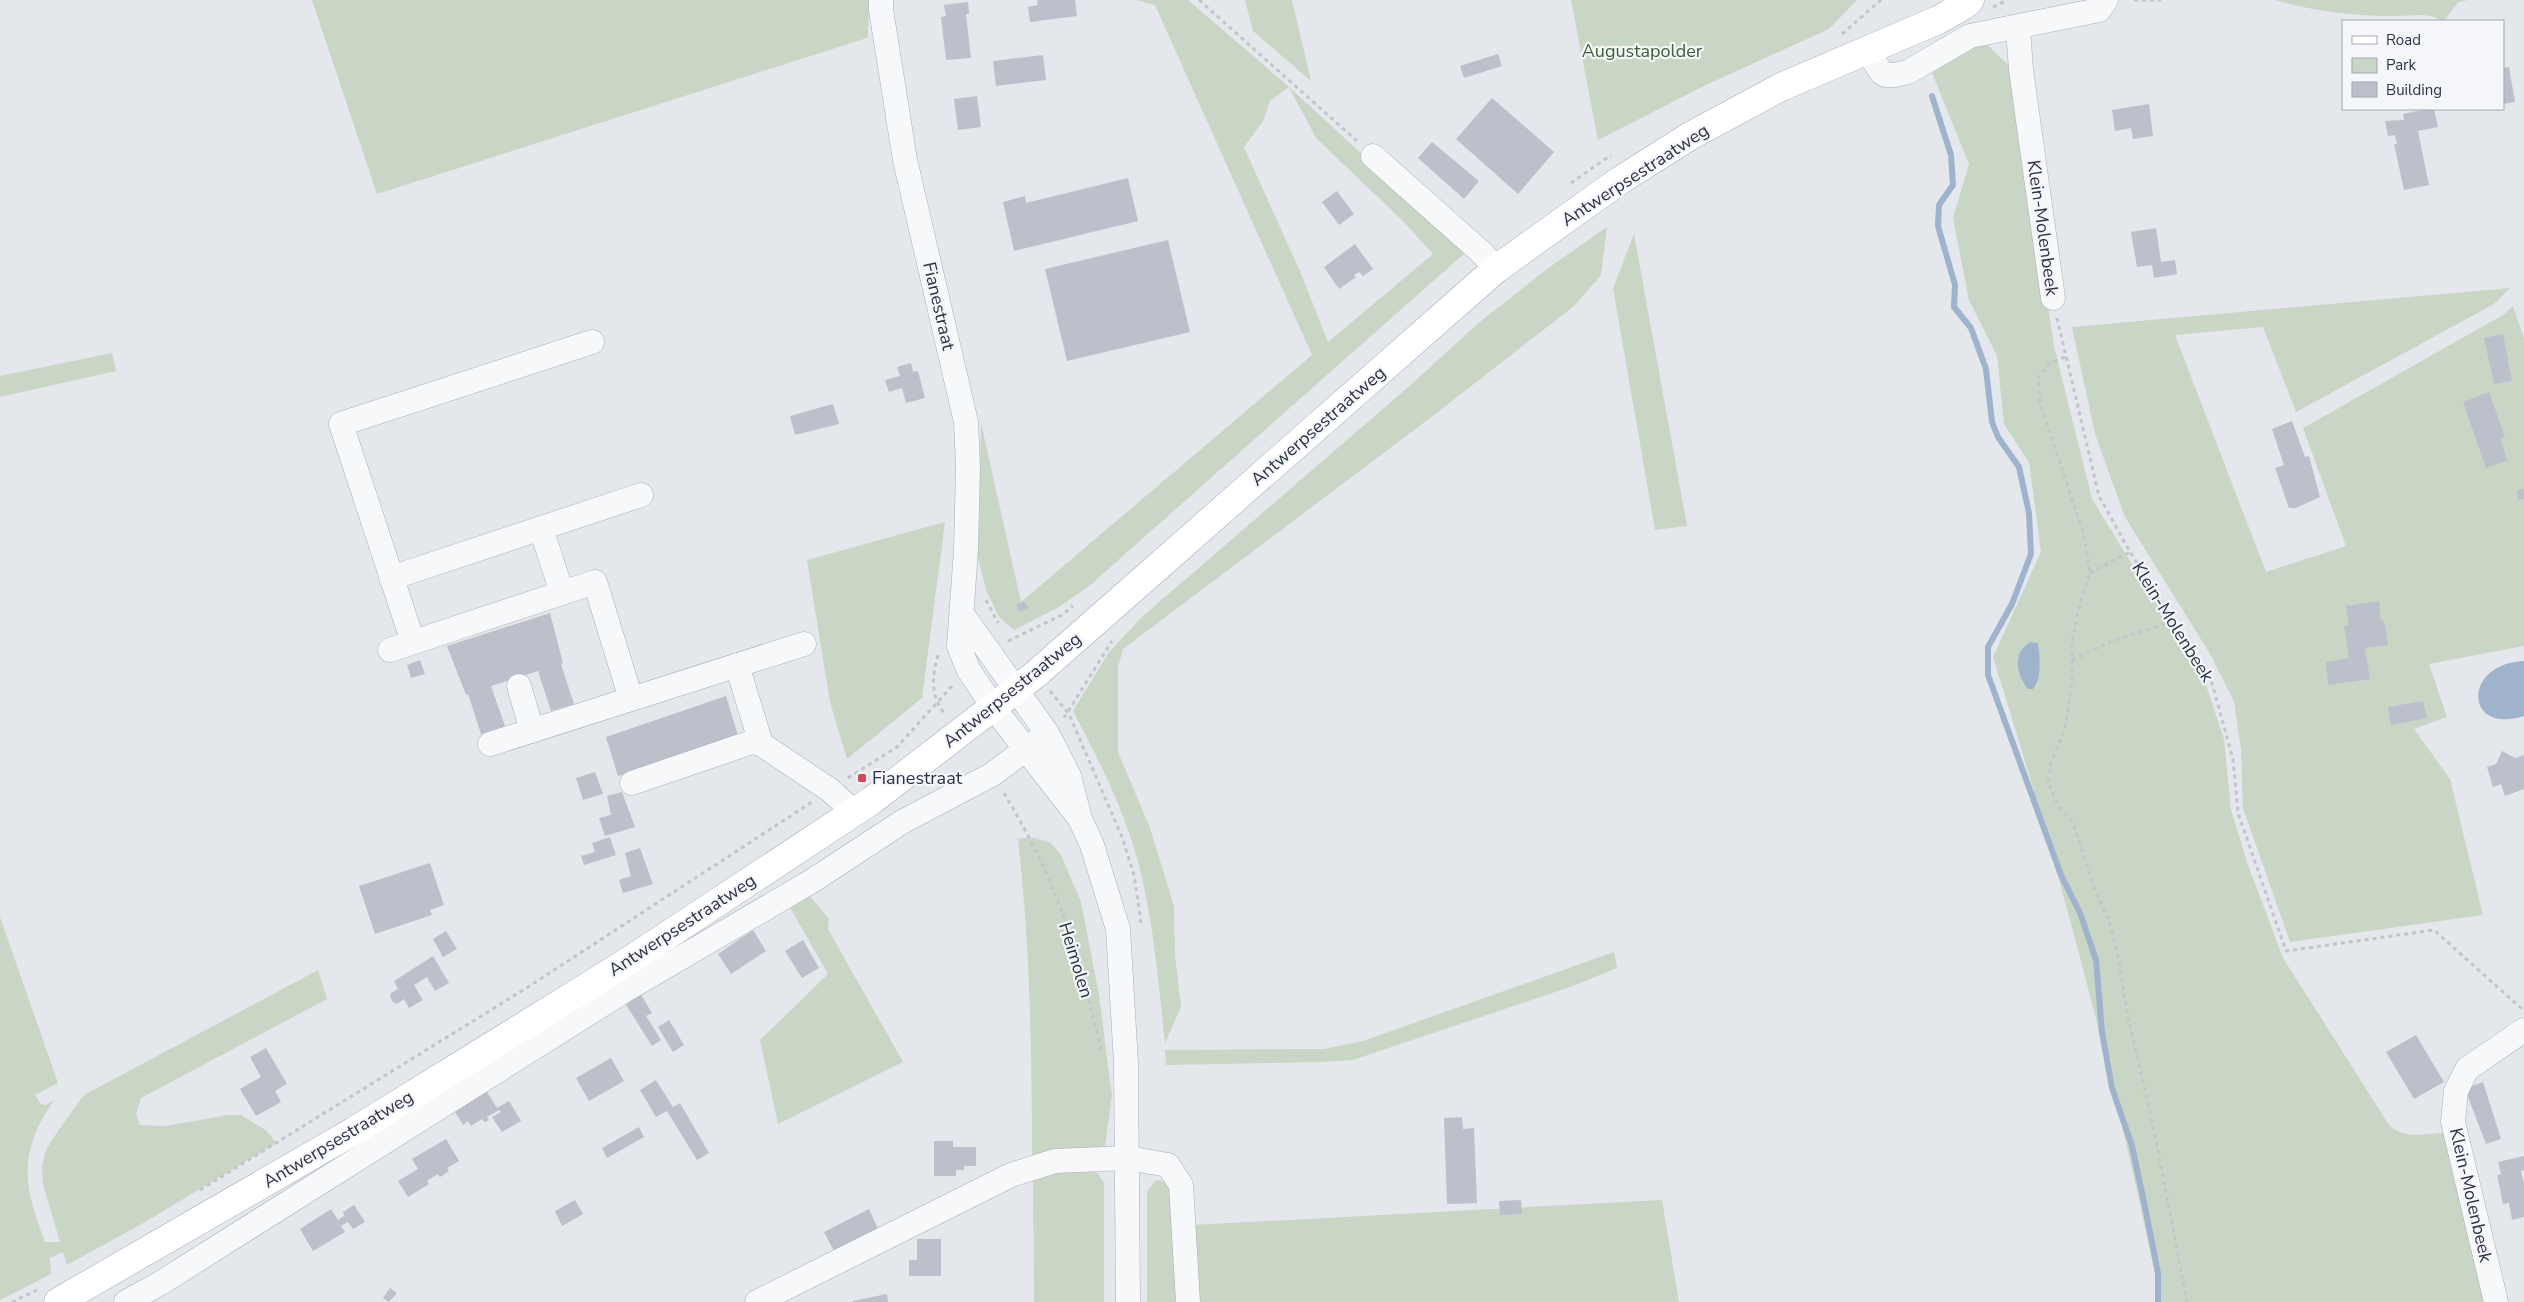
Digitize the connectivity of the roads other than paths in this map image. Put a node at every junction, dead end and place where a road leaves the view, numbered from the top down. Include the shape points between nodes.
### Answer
1 (881, 0) edge
2 (1940, 0) edge
3 (2106, 0) edge
4 (1978, 5) edge
5 (2018, 28) junction
6 (1912, 31) junction
7 (1867, 50) junction
8 (1373, 156) road end
9 (1496, 269) junction
10 (2053, 298) road end
11 (592, 342) dead end
12 (641, 495) dead end
13 (541, 528) junction
14 (391, 578) junction
15 (562, 593) junction
16 (962, 614) junction
17 (413, 642) junction
18 (804, 644) dead end
19 (390, 650) dead end
20 (737, 666) junction
21 (519, 686) dead end
22 (1017, 689) junction
23 (631, 699) junction
24 (993, 707) junction
25 (532, 730) junction
26 (1047, 733) junction
27 (490, 744) dead end
28 (761, 744) junction
29 (1026, 750) junction
30 (632, 783) dead end
31 (854, 812) junction
32 (1080, 819) junction
33 (2524, 1030) edge
34 (1127, 1158) junction
35 (49, 1295) edge
36 (126, 1302) edge
37 (757, 1302) edge
38 (1128, 1302) edge
39 (1188, 1302) edge
40 (2496, 1302) edge

1 - 16 street, Fianestraat via 905,160 966,422 968,466
2 - 6 main road, Antwerpsestraatweg
3 - 5 street via 2099,10
4 - 6 main road, Antwerpsestraatweg via 1963,6
5 - 7 street via 1970,36 1908,72 1895,76 1880,72
5 - 10 street, Klein-Molenbeek
6 - 7 main road, Antwerpsestraatweg
7 - 9 main road, Antwerpsestraatweg via 1781,87 1690,136 1619,181
8 - 9 street
9 - 22 main road, Antwerpsestraatweg
11 - 14 street via 341,424
12 - 13 street
13 - 14 street
13 - 15 street
14 - 17 street
15 - 17 street
15 - 23 street via 595,582
16 - 22 street
16 - 24 street, Fianestraat via 959,646 968,670
17 - 19 street
18 - 20 street
20 - 23 street
20 - 28 street
21 - 25 street
22 - 24 main road, Antwerpsestraatweg
22 - 26 street, Heimolen
23 - 25 street
24 - 29 street, Heimolen
24 - 31 main road, Antwerpsestraatweg
25 - 27 street
26 - 29 street, Antwerpsestraatweg
26 - 32 street, Heimolen via 1069,776
28 - 30 street via 744,744
28 - 31 street via 830,790
29 - 32 street, Heimolen
29 - 36 street, Antwerpsestraatweg via 994,774 902,822 812,881 624,991
31 - 35 main road, Antwerpsestraatweg via 621,966 354,1131
32 - 34 street, Heimolen via 1092,846 1118,929 1126,1063
33 - 40 street, Klein-Molenbeek via 2467,1069 2456,1091 2453,1122
34 - 37 street via 1055,1161 1012,1175
34 - 38 street, Heimolen
34 - 39 street via 1168,1165 1181,1185

